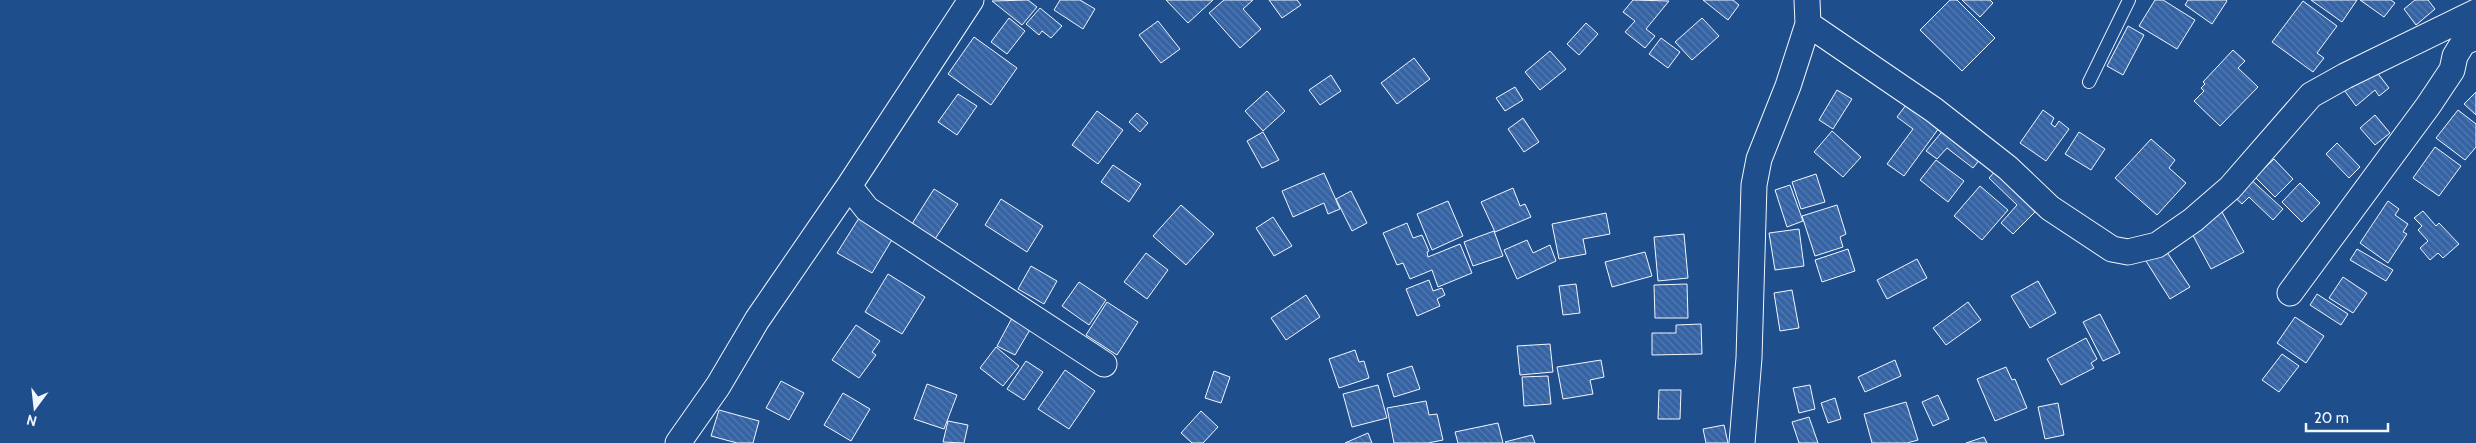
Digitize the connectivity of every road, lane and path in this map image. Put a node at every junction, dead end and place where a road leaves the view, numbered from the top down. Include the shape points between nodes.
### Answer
1 (971, 0) edge
2 (2129, 0) edge
3 (1807, 12) edge
4 (2476, 12) edge
5 (2476, 37) edge
6 (2089, 82) dead end
7 (849, 186) junction
8 (2290, 293) dead end
9 (1104, 364) dead end
10 (678, 443) edge
11 (1742, 443) edge

1 - 7 street
2 - 6 lane
3 - 4 street via 2008,168 2050,208 2112,249 2128,252 2157,245 2193,220 2230,188 2311,96 2344,76
3 - 11 street via 1788,86 1760,159 1754,186 1749,358
5 - 8 street via 2463,43 2455,56 2452,70 2428,106
7 - 9 street via 867,209
7 - 10 street

